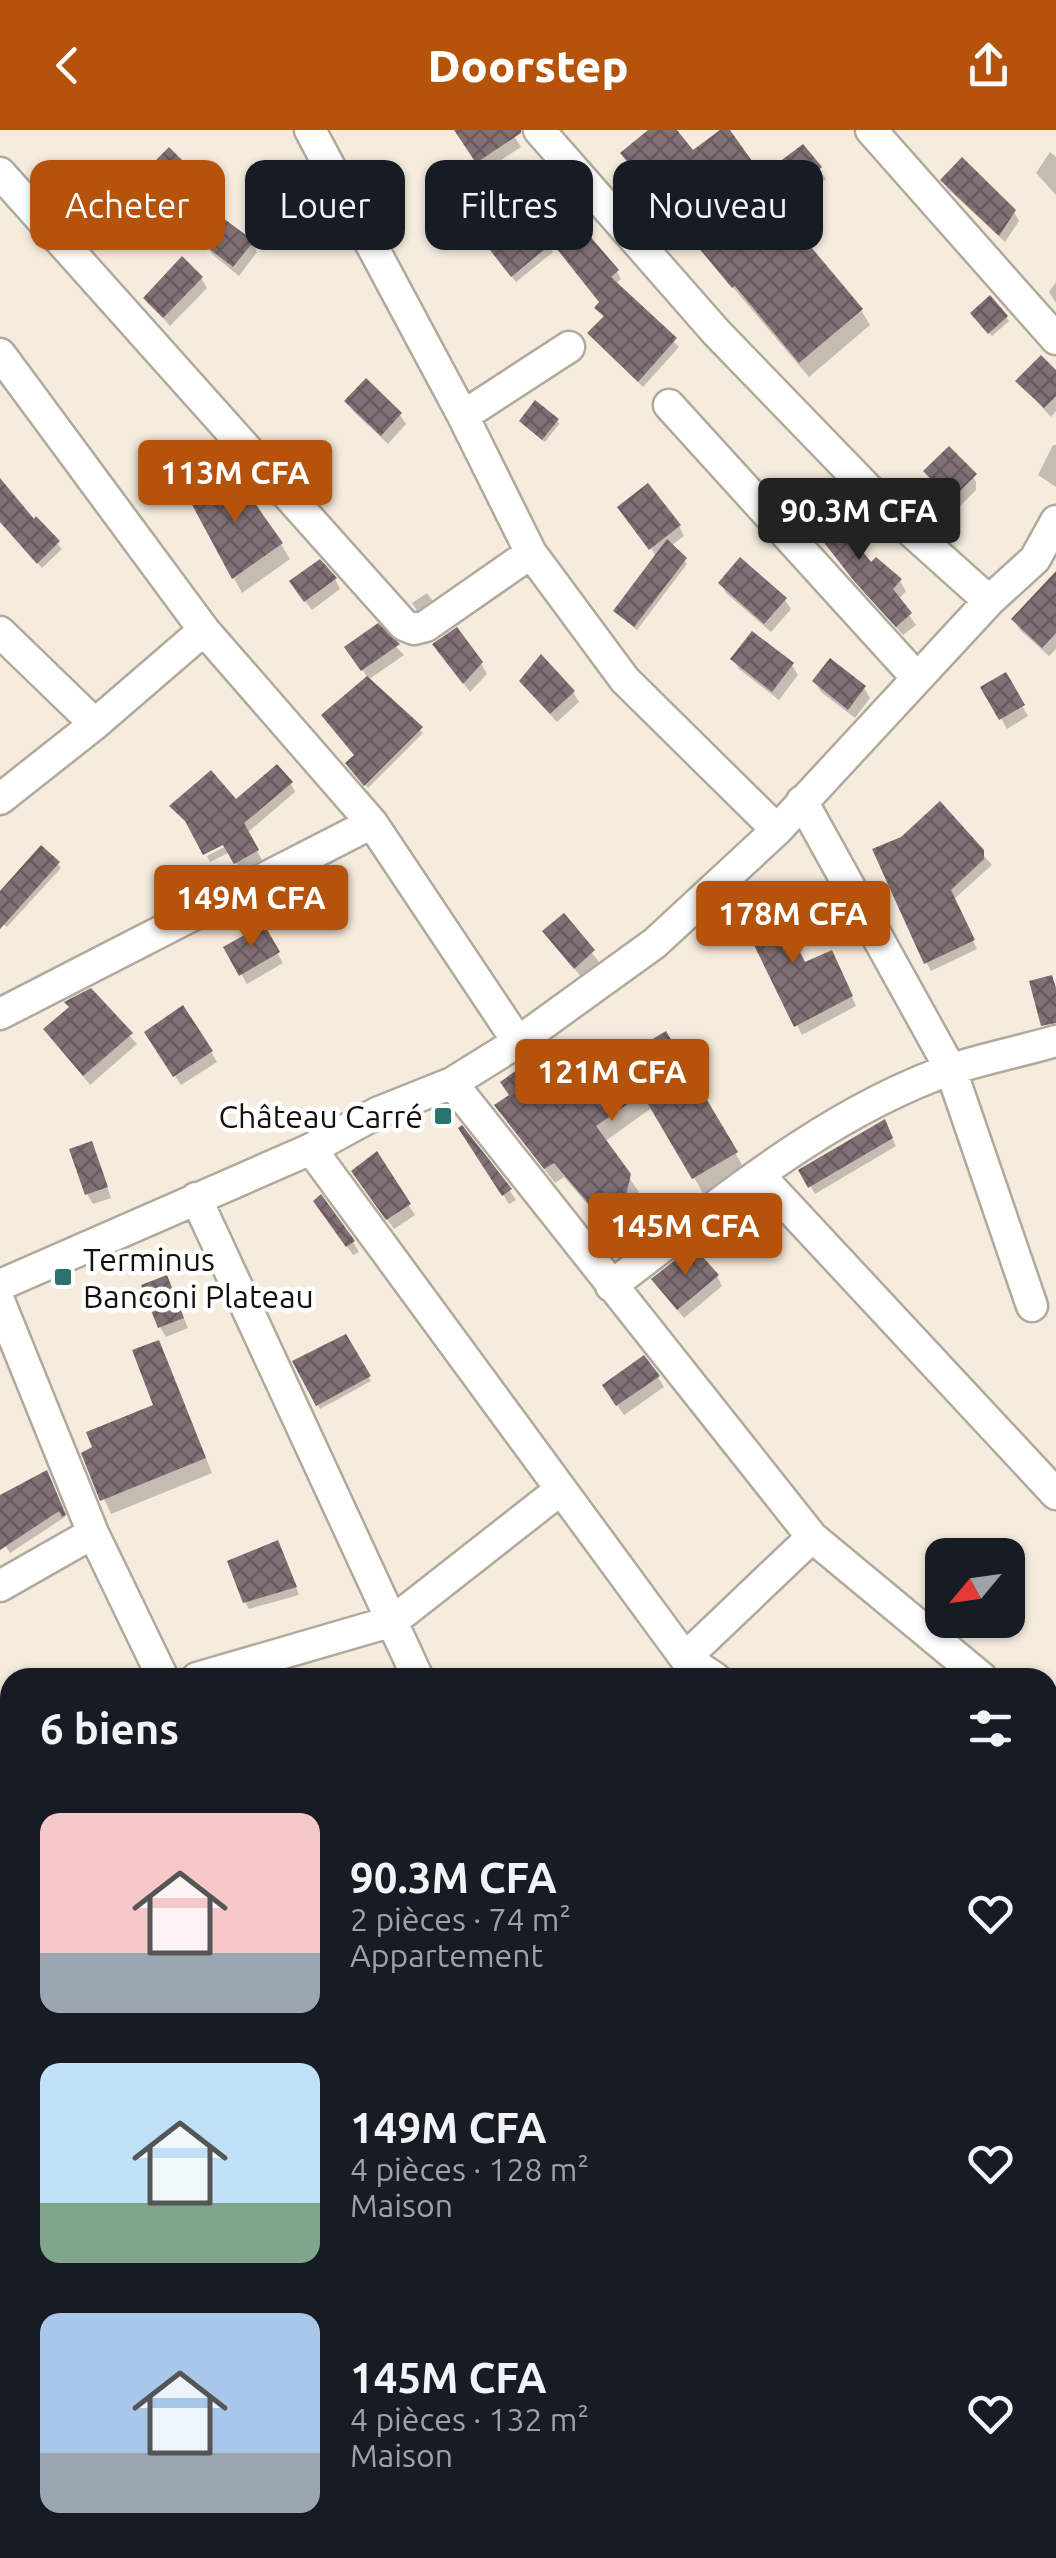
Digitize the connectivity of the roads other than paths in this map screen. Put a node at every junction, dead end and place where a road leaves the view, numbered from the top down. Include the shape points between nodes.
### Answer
1 (310, 130) edge
2 (539, 130) edge
3 (871, 130) edge
4 (0, 173) edge
5 (1056, 340) edge
6 (568, 347) dead end
7 (0, 354) edge
8 (669, 404) dead end
9 (463, 416) junction
10 (1056, 521) edge
11 (531, 553) junction
12 (1045, 565) edge
13 (989, 601) junction
14 (204, 630) junction
15 (0, 632) edge
16 (917, 678) junction
17 (95, 724) junction
18 (0, 799) edge
19 (802, 801) junction
20 (372, 823) junction
21 (777, 830) junction
22 (0, 1014) edge
23 (518, 1042) junction
24 (1056, 1042) edge
25 (951, 1070) junction
26 (452, 1083) junction
27 (312, 1149) junction
28 (758, 1174) junction
29 (196, 1198) junction
30 (0, 1285) edge
31 (611, 1286) junction
32 (0, 1303) edge
33 (1032, 1306) dead end
34 (560, 1490) junction
35 (1056, 1494) edge
36 (94, 1533) junction
37 (812, 1537) junction
38 (0, 1586) edge
39 (394, 1621) junction
40 (685, 1658) junction
41 (158, 1668) edge
42 (231, 1668) edge
43 (414, 1668) edge
44 (700, 1668) edge
45 (970, 1668) edge

1 - 9 street
2 - 13 street via 716,332 892,514
3 - 5 street
4 - 11 street via 404,625 426,626
6 - 9 street
7 - 14 street
8 - 16 street
9 - 11 street
10 - 12 street
11 - 21 street via 626,680
12 - 13 street
13 - 16 street
14 - 17 street
14 - 20 street
15 - 17 street
16 - 19 street
17 - 18 street
19 - 21 street
19 - 25 street
20 - 22 street
20 - 23 street
21 - 23 street via 655,942
23 - 26 street
24 - 25 street
25 - 28 street via 865,1109
25 - 33 street
26 - 27 street
26 - 31 street
27 - 29 street
27 - 34 street
28 - 31 street
28 - 35 street
29 - 30 street
29 - 39 street
31 - 37 street
32 - 36 street
34 - 39 street
34 - 40 street
36 - 38 street
36 - 41 street
37 - 40 street
37 - 45 street
39 - 42 street
39 - 43 street
40 - 44 street

